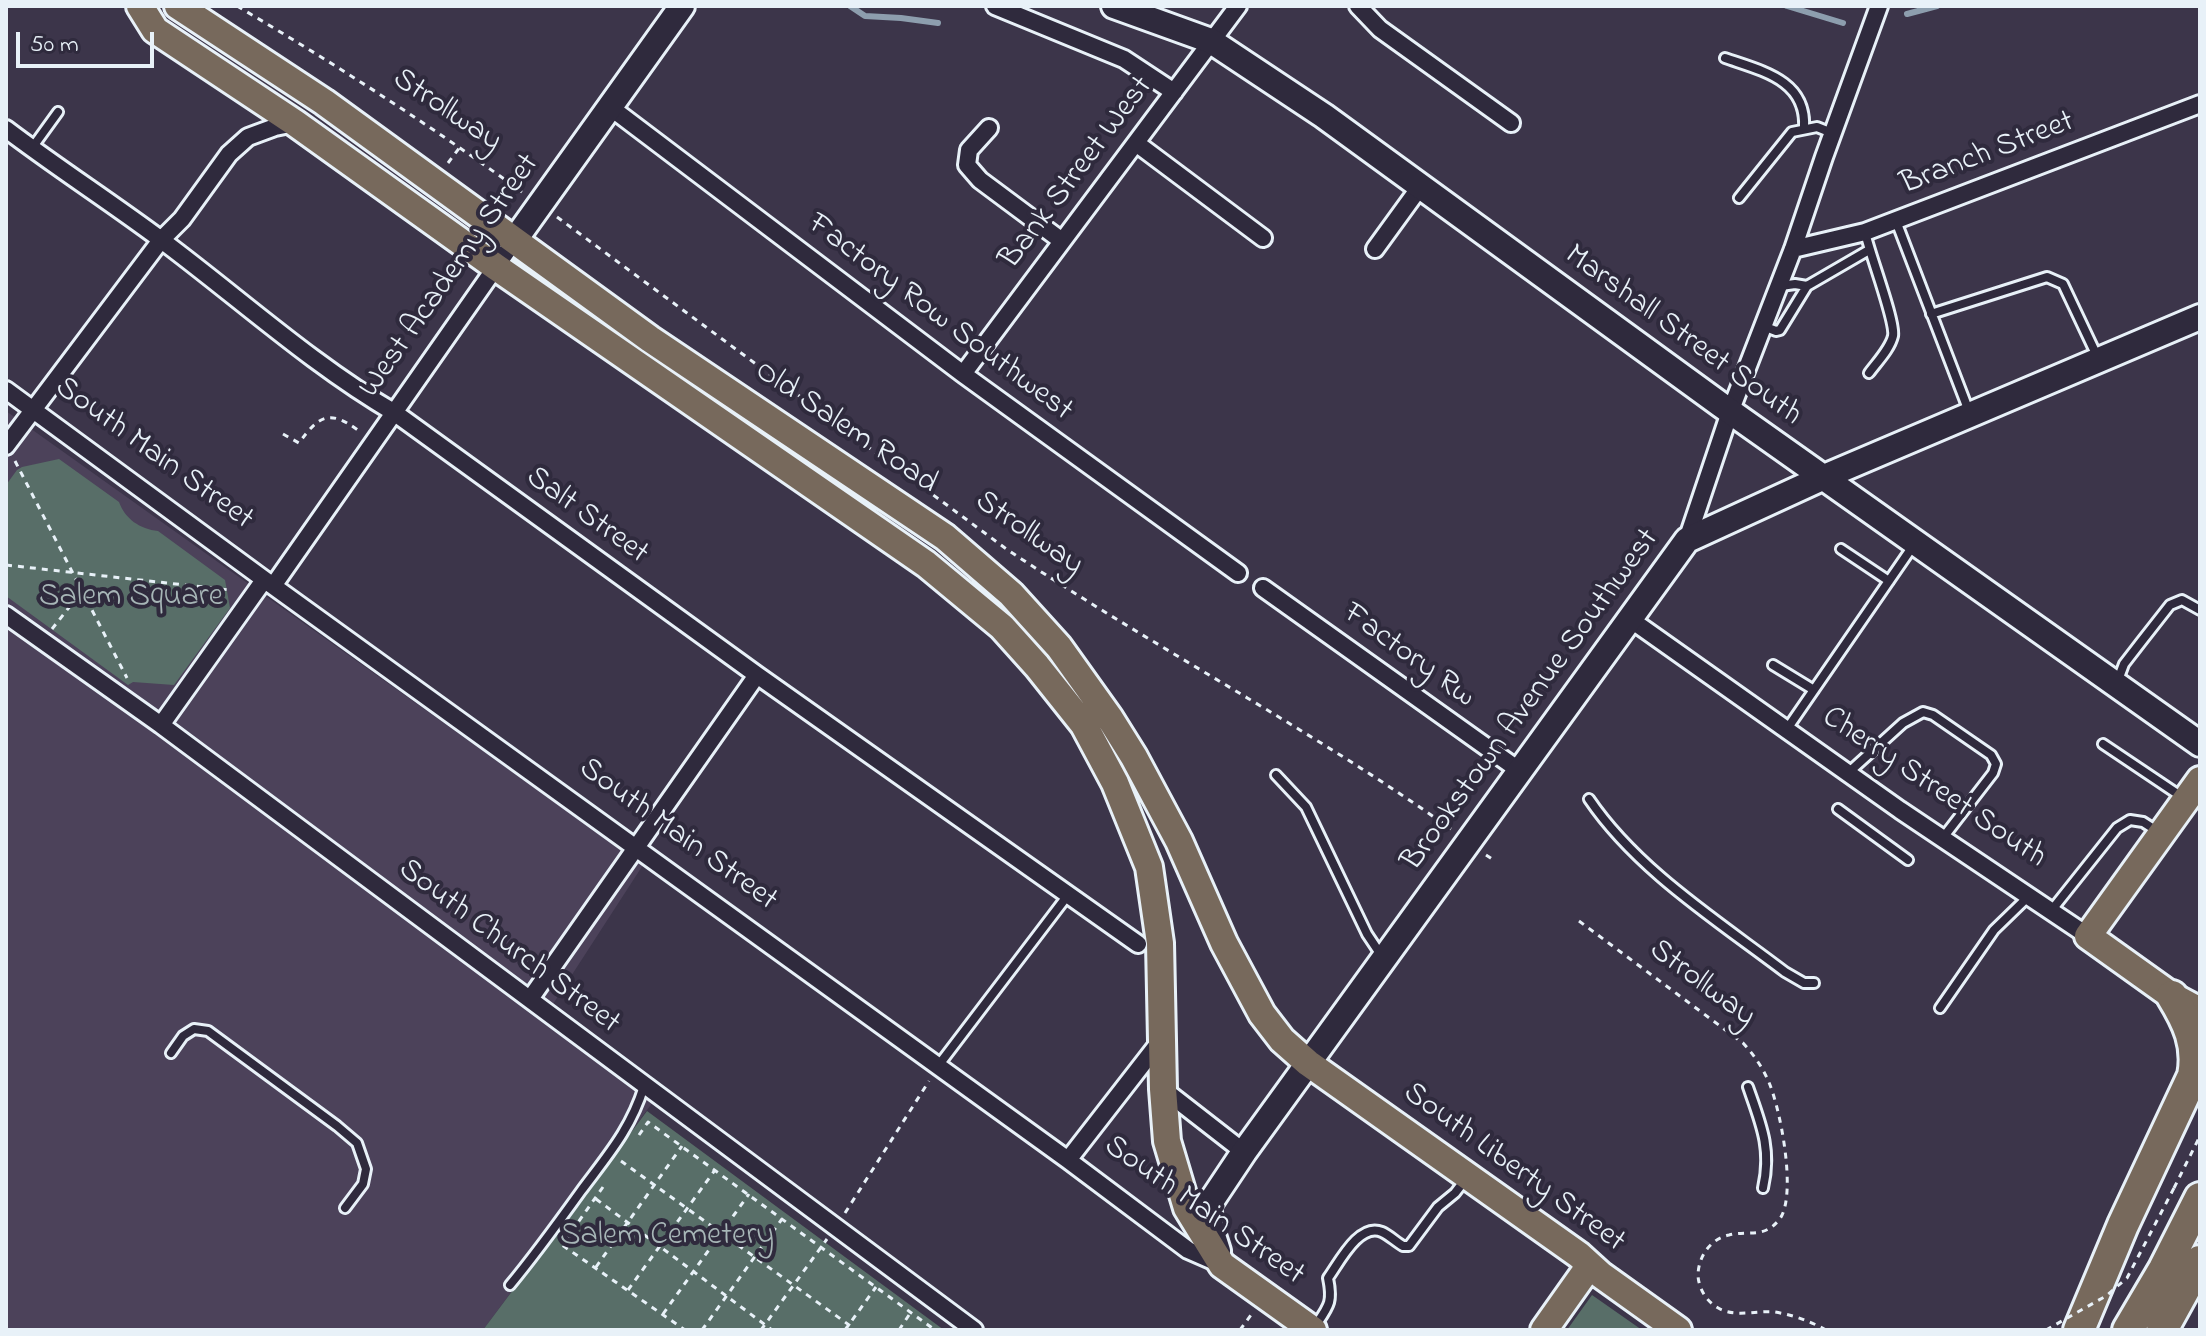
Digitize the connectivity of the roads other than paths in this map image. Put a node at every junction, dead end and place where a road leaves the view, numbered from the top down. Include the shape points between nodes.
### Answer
1 (140, 6) edge
2 (178, 6) edge
3 (682, 6) edge
4 (995, 6) edge
5 (1114, 6) edge
6 (1238, 6) edge
7 (1358, 6) edge
8 (1879, 6) edge
9 (1211, 41) junction
10 (1725, 58) dead end
11 (1174, 92) junction
12 (2200, 104) edge
13 (610, 107) junction
14 (58, 112) dead end
15 (295, 123) junction
16 (1511, 123) dead end
17 (989, 128) dead end
18 (1804, 128) junction
19 (6, 129) edge
20 (1832, 133) junction
21 (1136, 143) junction
22 (32, 148) junction
23 (1420, 187) junction
24 (1739, 198) dead end
25 (1896, 220) junction
26 (1865, 232) junction
27 (1263, 238) dead end
28 (161, 240) junction
29 (514, 241) junction
30 (1062, 241) junction
31 (1375, 249) dead end
32 (1793, 249) junction
33 (1869, 250) junction
34 (496, 267) junction
35 (1807, 286) junction
36 (1779, 287) junction
37 (1931, 314) junction
38 (2200, 317) edge
39 (1763, 326) junction
40 (2099, 360) junction
41 (1869, 373) dead end
42 (963, 374) junction
43 (6, 390) edge
44 (33, 409) junction
45 (1730, 412) junction
46 (395, 413) junction
47 (1970, 415) junction
48 (10, 452) edge
49 (1824, 477) junction
50 (1687, 540) junction
51 (1916, 542) junction
52 (1841, 549) dead end
53 (1238, 573) dead end
54 (1889, 581) junction
55 (268, 583) junction
56 (1263, 588) dead end
57 (2200, 610) edge
58 (8, 619) edge
59 (1630, 619) junction
60 (1773, 665) dead end
61 (757, 675) junction
62 (2116, 685) junction
63 (1814, 690) junction
64 (161, 725) junction
65 (1786, 730) junction
66 (2103, 744) dead end
67 (2200, 744) edge
68 (1520, 771) junction
69 (1848, 773) junction
70 (1276, 775) dead end
71 (2193, 790) edge
72 (1589, 799) dead end
73 (1838, 809) dead end
74 (2161, 834) junction
75 (1942, 839) junction
76 (635, 848) junction
77 (1908, 860) dead end
78 (1068, 895) junction
79 (2029, 896) junction
80 (2051, 911) junction
81 (2088, 936) junction
82 (1138, 944) dead end
83 (1383, 959) junction
84 (1814, 983) dead end
85 (2172, 996) junction
86 (530, 999) junction
87 (1940, 1008) dead end
88 (2200, 1011) edge
89 (1163, 1038) junction
90 (171, 1053) dead end
91 (1308, 1063) junction
92 (938, 1066) junction
93 (644, 1085) junction
94 (1748, 1087) dead end
95 (1163, 1089) junction
96 (1244, 1152) junction
97 (1068, 1160) junction
98 (1462, 1185) junction
99 (1763, 1188) dead end
100 (2187, 1193) edge
101 (345, 1208) dead end
102 (2200, 1261) edge
103 (1222, 1265) junction
104 (1590, 1265) junction
105 (510, 1285) dead end
106 (974, 1330) edge
107 (1313, 1330) edge
108 (1544, 1330) edge
109 (1678, 1330) edge
110 (2079, 1330) edge
111 (2128, 1330) edge
112 (2162, 1330) edge

1 - 15 main road, Old Salem Road via 155,30
2 - 29 main road, Old Salem Road via 324,102
3 - 13 street, West Academy Street
4 - 11 street via 1124,59
5 - 9 street, Marshall Street South
6 - 9 street, Bank Street West
7 - 16 street via 1380,29
8 - 20 street
9 - 11 street, Bank Street West
9 - 23 street, Marshall Street South
10 - 18 lane via 1774,76 1794,91 1805,112
11 - 21 street, Bank Street West
12 - 25 street, Branch Street
13 - 29 street, West Academy Street
13 - 42 street, Factory Row Southwest
14 - 22 lane
15 - 28 street via 248,137
15 - 34 main road, Old Salem Road
17 - 30 street via 969,150 967,165
18 - 20 lane
18 - 24 lane via 1792,132
19 - 22 street, Salt Street
20 - 32 street
21 - 27 street
21 - 30 street, Bank Street West
22 - 28 street, Salt Street
23 - 31 street
23 - 45 street, Marshall Street South
25 - 26 street, Branch Street
25 - 37 lane
26 - 32 street, Branch Street
26 - 33 lane
28 - 44 street
28 - 46 street, Salt Street
29 - 34 street, West Academy Street
29 - 91 main road, Old Salem Road via 945,537 1011,594 1059,647 1126,744 1262,1014
30 - 42 street, Bank Street West
32 - 36 street
33 - 35 lane
33 - 41 lane via 1894,327 1891,342
34 - 46 street, West Academy Street
34 - 89 main road, Old Salem Road via 926,564 1002,627 1037,666 1084,725 1115,783 1149,867 1160,943
35 - 36 lane
35 - 39 lane via 1780,330
36 - 39 street
37 - 40 lane via 2047,277 2063,284
37 - 47 lane
38 - 40 street, Brookstown Avenue Southwest
39 - 45 street
40 - 47 street, Brookstown Avenue Southwest
42 - 53 street, Factory Row Southwest
43 - 44 street, South Main Street
44 - 48 street
44 - 55 street, South Main Street
45 - 49 street, Marshall Street South
45 - 50 street
46 - 55 street, West Academy Street
46 - 61 street, Salt Street
47 - 49 street, Brookstown Avenue Southwest
49 - 50 street, Brookstown Avenue Southwest
49 - 51 street, Marshall Street South
50 - 59 street, Brookstown Avenue Southwest
51 - 54 lane
51 - 62 street, Marshall Street South
52 - 54 lane
54 - 63 lane
55 - 64 street, West Academy Street
55 - 76 street, South Main Street
56 - 68 street, Factory Rw
57 - 62 lane via 2182,600 2170,605 2124,664
58 - 64 street, South Church Street
59 - 65 street, Cherry Street South
59 - 68 street, Brookstown Avenue Southwest
60 - 63 lane
61 - 76 street
61 - 78 street, Salt Street
62 - 67 street, Marshall Street South
63 - 65 lane
64 - 86 street, South Church Street
65 - 69 street, Cherry Street South
66 - 71 lane
68 - 83 street, Brookstown Avenue Southwest
69 - 75 street, Cherry Street South
69 - 75 lane via 1903,723 1923,712 1991,755 1993,773
70 - 83 lane via 1306,807
71 - 74 main road
72 - 84 lane via 1666,881 1785,972
73 - 77 lane
74 - 80 lane via 2130,820 2117,828
74 - 81 main road
75 - 79 street, Cherry Street South
76 - 86 street
76 - 92 street, South Main Street
78 - 82 street, Salt Street
78 - 92 lane
79 - 80 street, Cherry Street South
79 - 87 lane via 1994,930
80 - 81 street, Cherry Street South
81 - 85 main road, Cherry Street South
83 - 91 street, Brookstown Avenue Southwest
85 - 88 main road, Cherry Street South
85 - 110 highway via 2193,1039 2193,1076
86 - 93 street, South Church Street
89 - 95 main road, Old Salem Road
89 - 97 street
90 - 101 lane via 194,1029 208,1031 357,1143 366,1169 363,1184
91 - 96 street, Brookstown Avenue Southwest
91 - 98 main road, South Liberty Street
92 - 97 street, South Main Street
93 - 105 lane via 624,1132
93 - 106 street, South Church Street
94 - 99 lane via 1764,1134
95 - 96 street
95 - 103 main road, Old Salem Road via 1167,1141 1187,1208
96 - 103 street, Brookstown Avenue Southwest via 1208,1206
97 - 103 street, South Main Street via 1188,1250
98 - 104 main road, South Liberty Street
98 - 107 lane via 1409,1246 1380,1231 1355,1239 1328,1278 1332,1296
100 - 111 highway via 2164,1269
102 - 112 highway
103 - 107 main road, South Main Street
104 - 108 main road
104 - 109 main road, South Liberty Street

